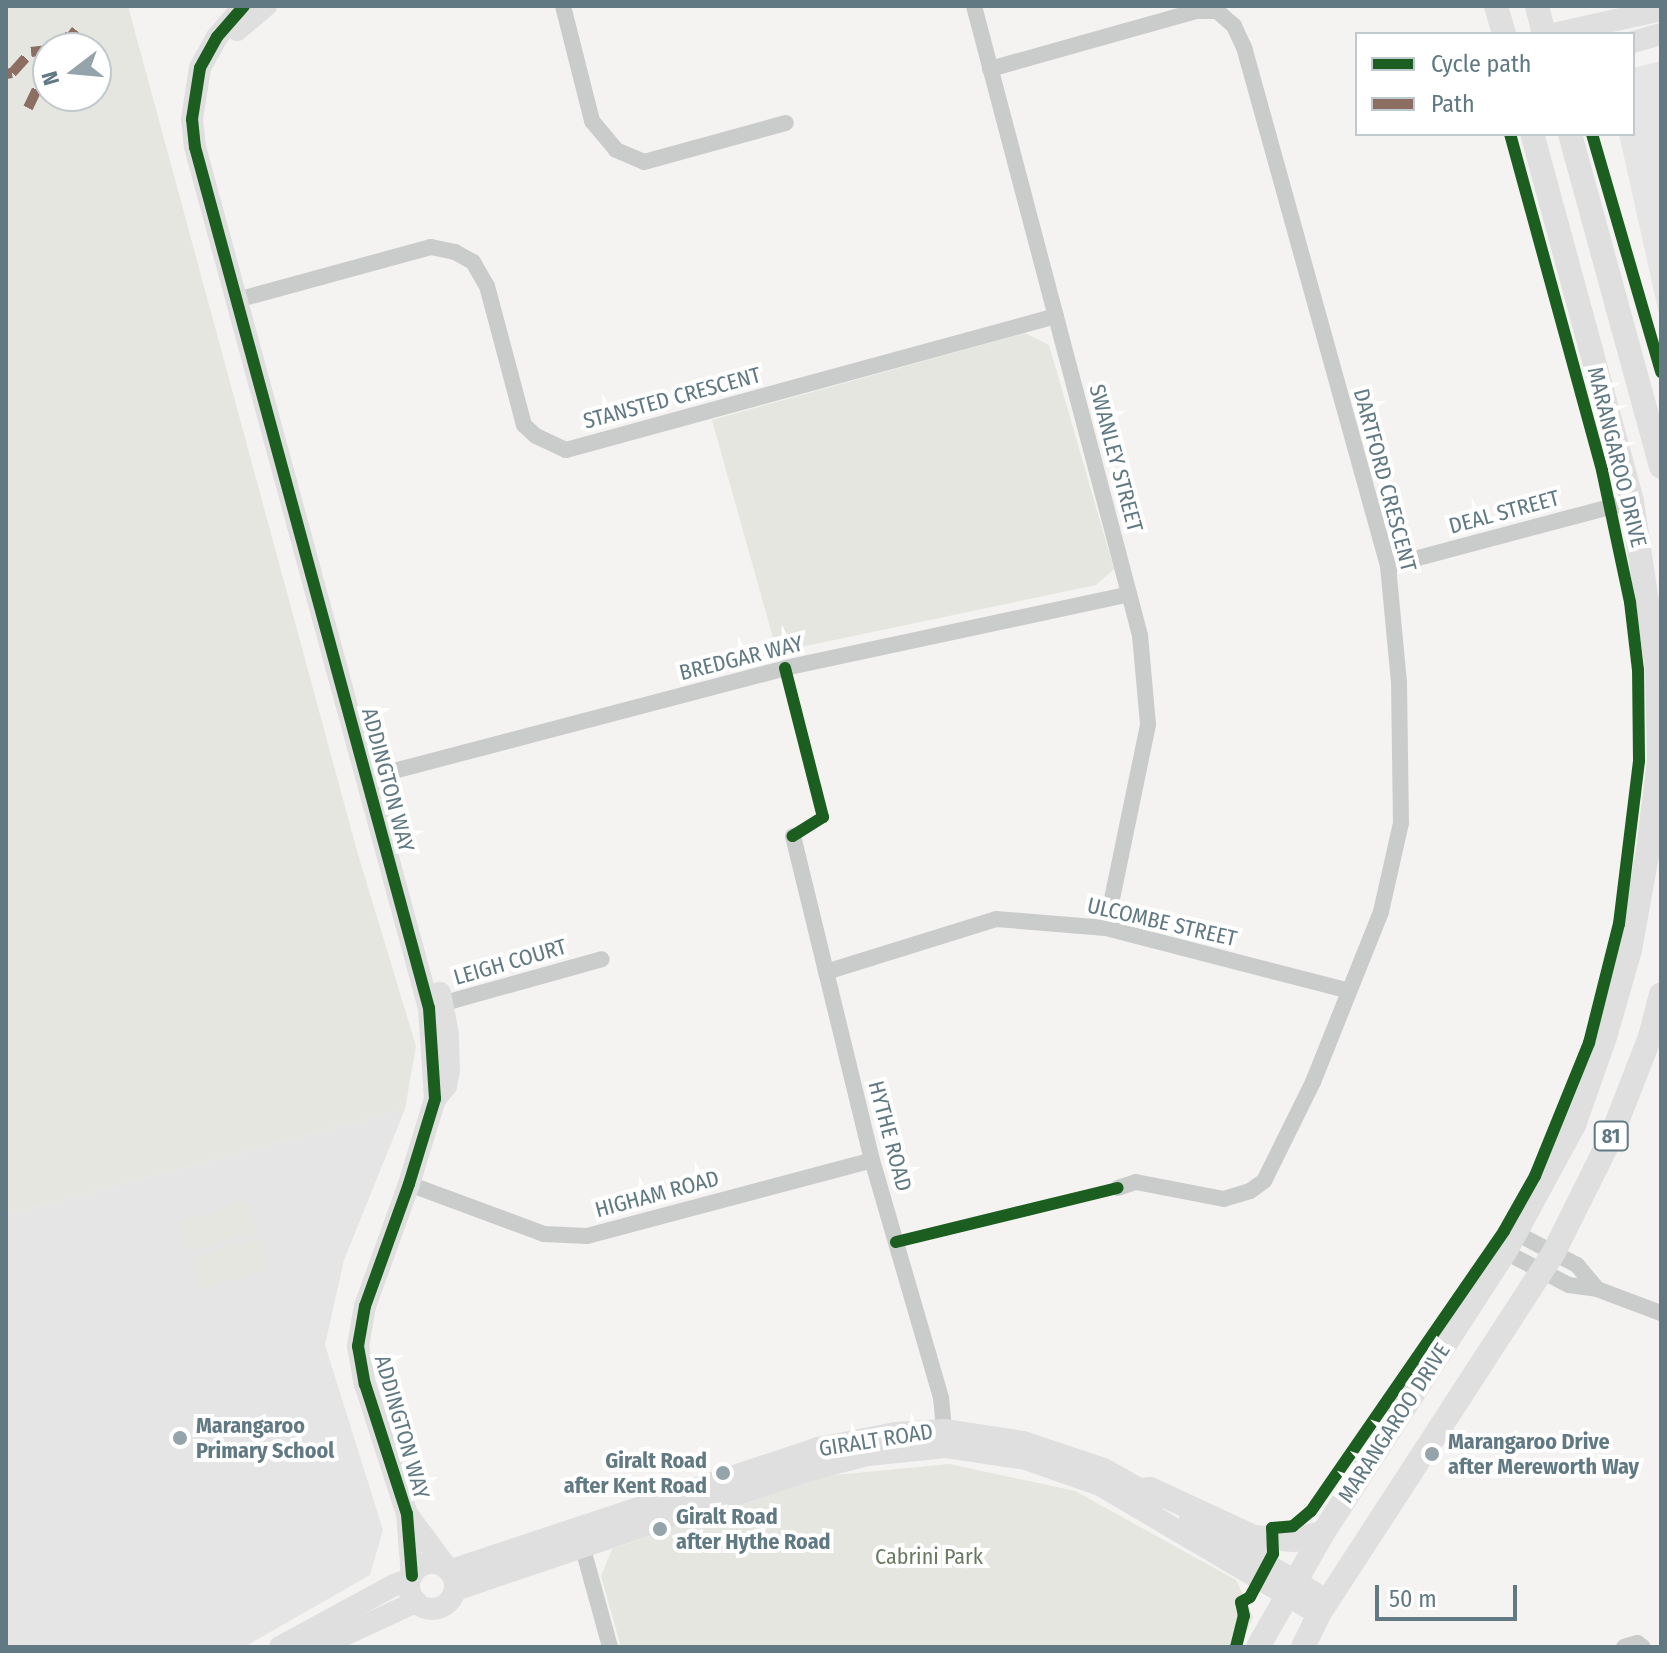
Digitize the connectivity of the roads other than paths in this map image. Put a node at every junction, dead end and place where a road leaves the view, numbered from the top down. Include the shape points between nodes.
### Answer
1 (244, 6) edge
2 (266, 6) edge
3 (563, 6) edge
4 (974, 6) edge
5 (1496, 6) edge
6 (1537, 6) edge
7 (1661, 10) edge
8 (1503, 32) edge
9 (1544, 32) edge
10 (1562, 32) edge
11 (1661, 34) edge
12 (1635, 41) edge
13 (990, 69) junction
14 (786, 123) dead end
15 (1533, 136) edge
16 (1571, 136) edge
17 (243, 299) junction
18 (1056, 316) junction
19 (1661, 467) edge
20 (1632, 501) junction
21 (1388, 566) junction
22 (1129, 594) junction
23 (1659, 668) edge
24 (1659, 694) edge
25 (374, 776) junction
26 (793, 836) dead end
27 (1106, 928) junction
28 (602, 959) dead end
29 (826, 972) junction
30 (1349, 991) junction
31 (1661, 994) edge
32 (436, 1006) junction
33 (872, 1160) junction
34 (409, 1184) junction
35 (1118, 1188) dead end
36 (1511, 1243) junction
37 (1548, 1262) junction
38 (1661, 1313) edge
39 (945, 1438) junction
40 (1142, 1490) junction
41 (407, 1514) junction
42 (1323, 1533) junction
43 (580, 1538) junction
44 (450, 1576) junction
45 (411, 1578) junction
46 (1290, 1586) junction
47 (416, 1602) junction
48 (1324, 1607) junction
49 (280, 1647) edge
50 (318, 1647) edge
51 (610, 1647) edge
52 (1258, 1647) edge
53 (1303, 1647) edge
54 (1624, 1647) edge
55 (1643, 1647) edge

1 - 17 street, ADDINGTON WAY via 217,37 200,68 192,119 195,147
2 - 17 street, ADDINGTON WAY via 222,50 208,86 204,122
3 - 14 street via 592,121 616,150 644,162
4 - 13 street, SWANLEY STREET
5 - 8 main road
6 - 9 main road
7 - 10 street
11 - 12 street
13 - 18 street, SWANLEY STREET
13 - 21 street, DARTFORD CRESCENT via 1196,11 1217,11 1234,26
15 - 20 main road, MARANGAROO DRIVE / 81
16 - 19 main road, MARANGAROO DRIVE
17 - 18 street, STANSTED CRESCENT via 431,247 455,252 473,262 487,286 524,425 566,450
17 - 25 street, ADDINGTON WAY
18 - 22 street, SWANLEY STREET
20 - 21 street, DEAL STREET
20 - 23 main road, MARANGAROO DRIVE / 81
21 - 30 street, DARTFORD CRESCENT via 1399,682 1401,823 1381,912
22 - 25 street, BREDGAR WAY via 785,668
22 - 27 street, SWANLEY STREET via 1140,635 1148,725
23 - 24 main road, MARANGAROO DRIVE / 81
24 - 36 main road, MARANGAROO DRIVE / 81 via 1659,759 1630,950 1574,1125
25 - 32 street, ADDINGTON WAY
26 - 29 street, HYTHE ROAD
27 - 29 street, ULCOMBE STREET via 996,919
27 - 30 street, ULCOMBE STREET
28 - 32 street, LEIGH COURT
29 - 33 street, HYTHE ROAD
30 - 35 street, DARTFORD CRESCENT via 1313,1082 1264,1181 1224,1199 1136,1182
31 - 37 main road, MARANGAROO DRIVE / 81 via 1611,1137
32 - 34 street, ADDINGTON WAY via 435,1099
33 - 34 street, HIGHAM ROAD via 587,1236 544,1234
33 - 39 street, HYTHE ROAD via 941,1398
34 - 41 street, ADDINGTON WAY via 365,1306 358,1346
36 - 37 street
36 - 42 main road, MARANGAROO DRIVE / 81
37 - 38 street via 1577,1265 1597,1289
37 - 48 main road, MARANGAROO DRIVE / 81
39 - 40 street, GIRALT ROAD via 982,1433 1070,1455
39 - 43 street, GIRALT ROAD via 809,1470
39 - 46 street, GIRALT ROAD via 1100,1485
40 - 42 main road via 1150,1489 1254,1537 1294,1540
40 - 46 street, GIRALT ROAD
41 - 44 street, ADDINGTON WAY
41 - 45 street, ADDINGTON WAY
42 - 46 main road, MARANGAROO DRIVE / 81
43 - 44 street, GIRALT ROAD
43 - 51 street
44 - 45 street via 427,1563
44 - 47 street via 448,1602 439,1608
45 - 47 street
45 - 49 street
46 - 48 street, GIRALT ROAD
46 - 52 main road, MARANGAROO DRIVE / 81
47 - 50 street
48 - 53 main road, MARANGAROO DRIVE / 81
54 - 55 street

